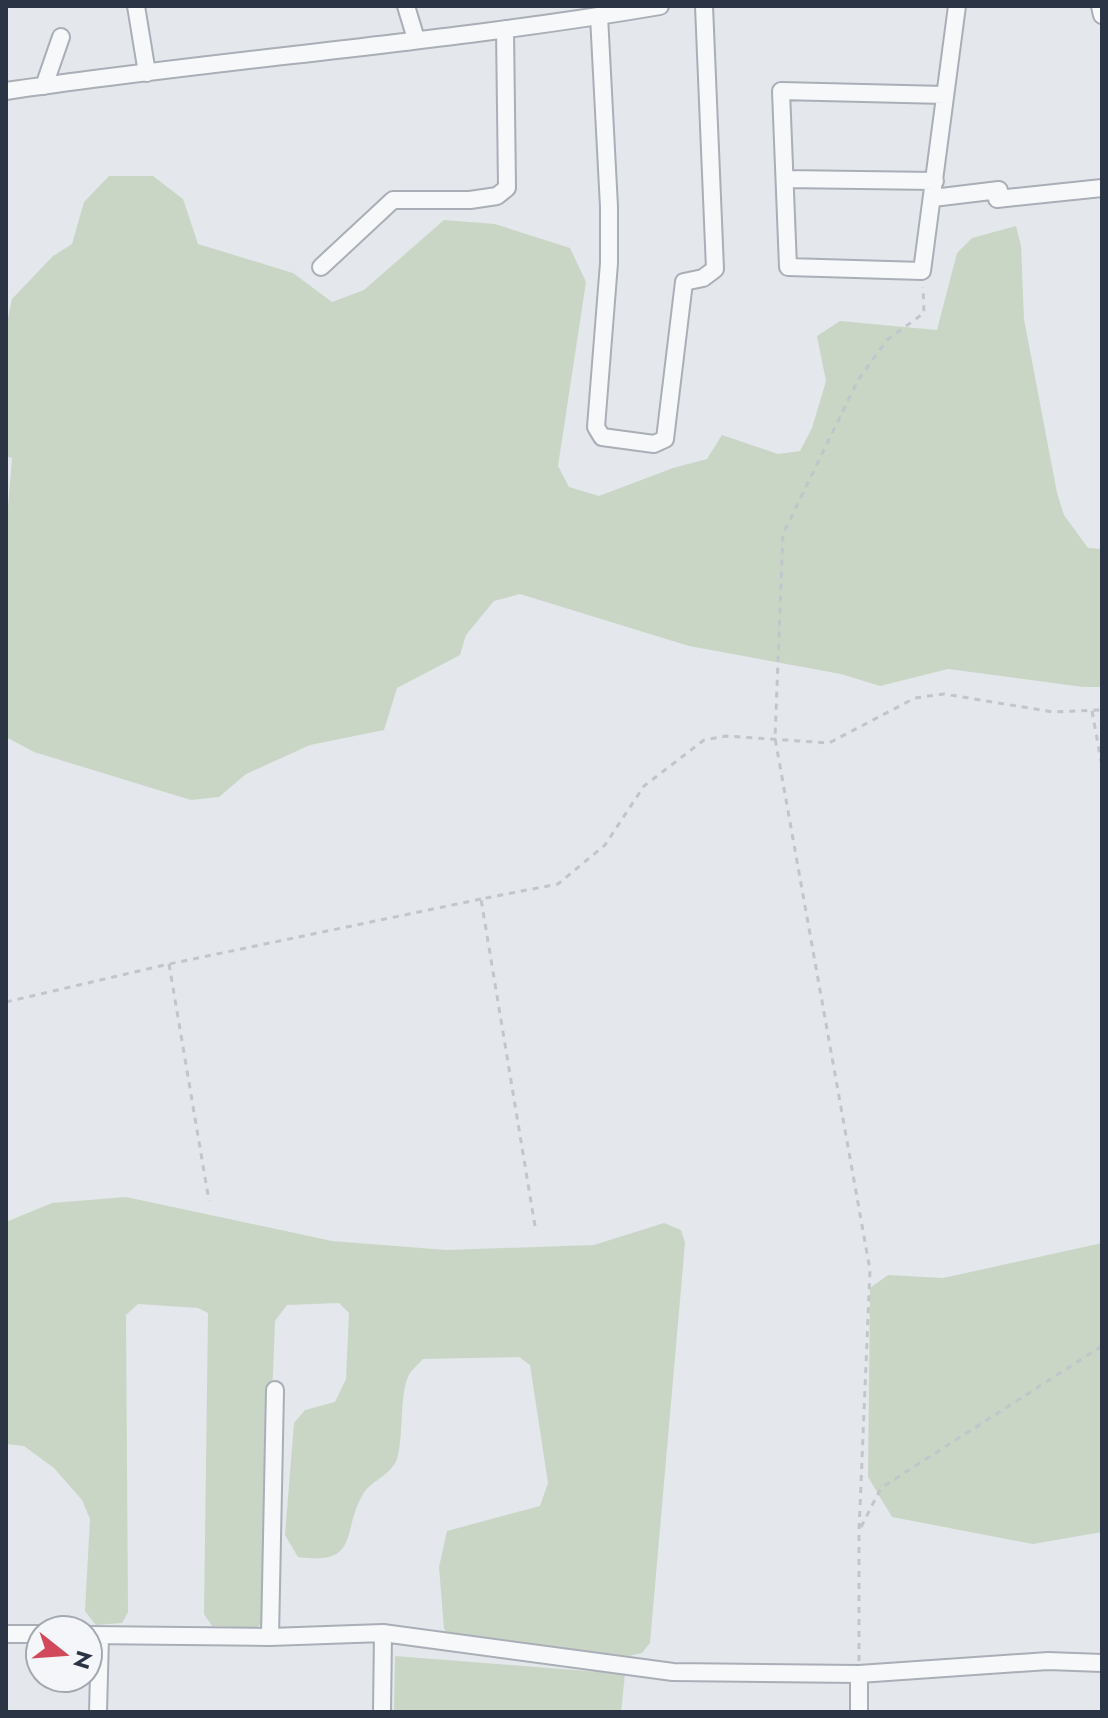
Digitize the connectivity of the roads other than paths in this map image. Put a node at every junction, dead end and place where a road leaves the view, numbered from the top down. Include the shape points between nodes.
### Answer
1 (136, 6) edge
2 (406, 6) edge
3 (660, 6) edge
4 (704, 6) edge
5 (957, 6) edge
6 (1100, 6) edge
7 (1102, 15) edge
8 (599, 16) junction
9 (505, 29) junction
10 (61, 37) dead end
11 (416, 39) junction
12 (147, 73) junction
13 (44, 86) junction
14 (6, 91) edge
15 (945, 95) junction
16 (785, 179) junction
17 (1102, 188) edge
18 (934, 190) junction
19 (321, 267) dead end
20 (275, 1390) dead end
21 (383, 1633) junction
22 (104, 1635) edge
23 (270, 1637) junction
24 (1102, 1663) edge
25 (859, 1674) junction
26 (382, 1712) edge
27 (859, 1712) edge

1 - 12 street
2 - 11 street
3 - 8 street
4 - 8 street via 715,269 684,282 665,439 654,444 602,437 596,427 609,263
5 - 15 street
6 - 7 street
8 - 9 street
9 - 11 street
9 - 19 street via 507,188 497,196 470,200 393,200
10 - 13 street
11 - 12 street
12 - 13 street
13 - 14 street
15 - 16 street via 781,91
15 - 18 street
16 - 18 street
16 - 18 street via 788,267 922,271
17 - 18 street via 997,199 999,190
20 - 23 street
21 - 23 street
21 - 25 street via 673,1672
21 - 26 street
22 - 23 street
24 - 25 street via 1048,1661
25 - 27 street

